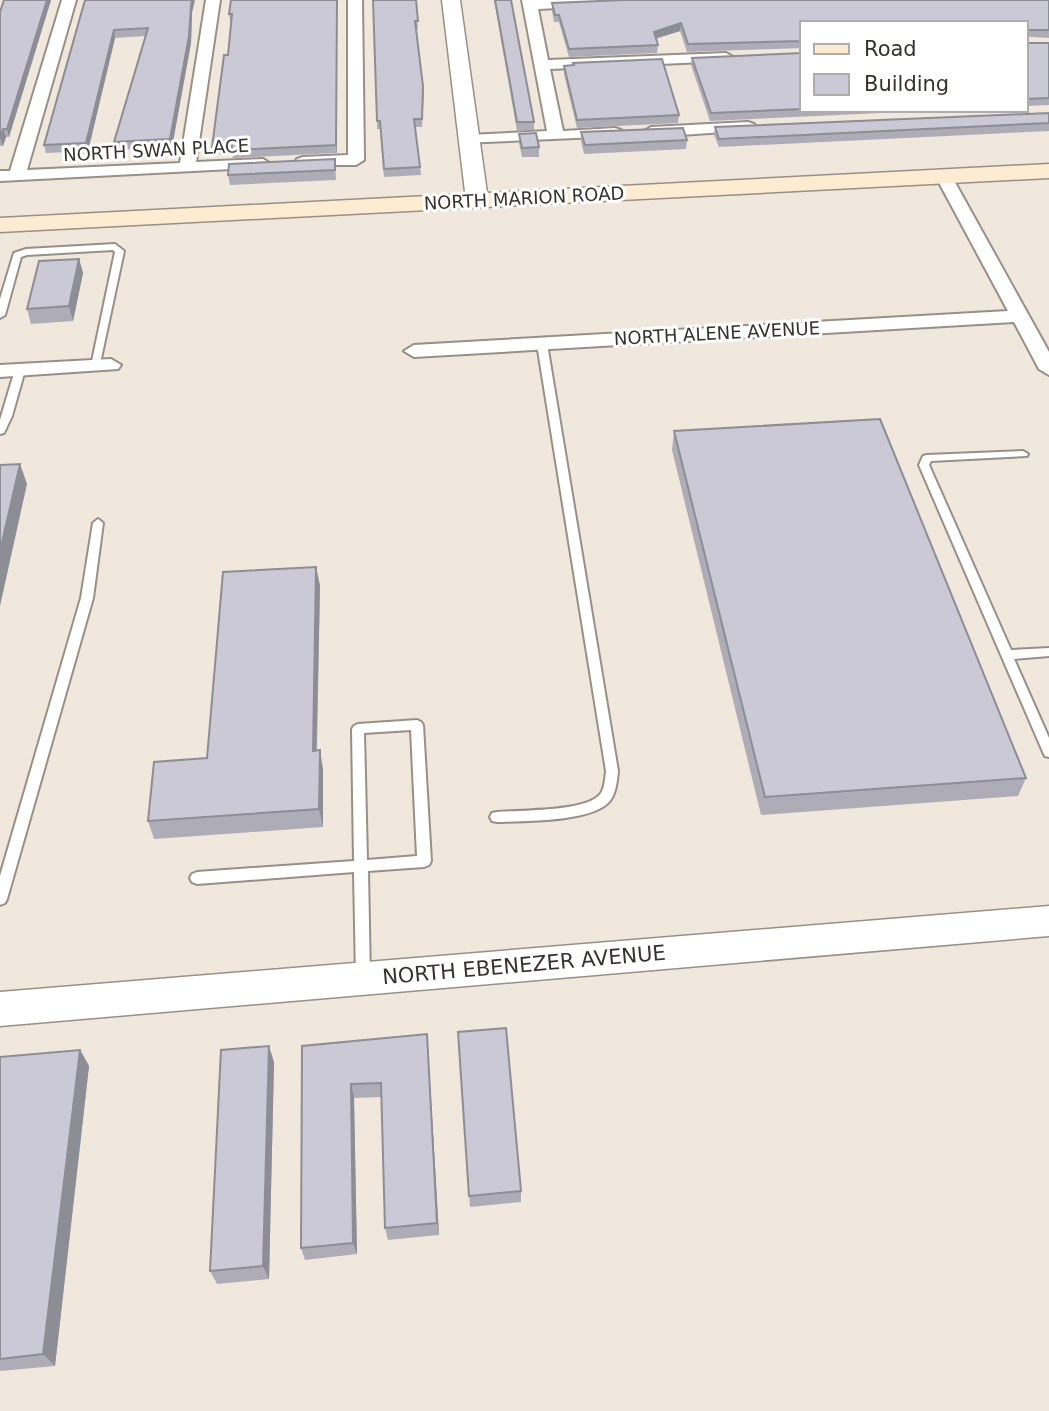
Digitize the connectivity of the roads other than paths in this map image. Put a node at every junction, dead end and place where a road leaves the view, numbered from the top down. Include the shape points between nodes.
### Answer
1 (69, 0) edge
2 (213, 0) edge
3 (355, 0) edge
4 (451, 0) edge
5 (642, 0) edge
6 (529, 3) edge
7 (747, 56) edge
8 (541, 65) junction
9 (761, 127) edge
10 (556, 136) junction
11 (470, 140) junction
12 (187, 168) junction
13 (1049, 171) edge
14 (0, 176) edge
15 (17, 176) junction
16 (944, 177) junction
17 (477, 200) junction
18 (0, 225) edge
19 (0, 315) edge
20 (1020, 316) junction
21 (542, 344) junction
22 (414, 351) dead end
23 (104, 366) joint
24 (1049, 369) edge
25 (10, 371) edge
26 (0, 431) edge
27 (1023, 454) dead end
28 (98, 523) dead end
29 (1049, 652) edge
30 (1007, 655) junction
31 (1049, 752) edge
32 (498, 817) dead end
33 (361, 866) junction
34 (197, 878) dead end
35 (0, 899) edge
36 (1049, 921) edge
37 (363, 978) junction
38 (0, 1009) edge

1 - 15 street
2 - 12 street
3 - 12 street, NORTH SWAN PLACE via 356,160
4 - 11 street
5 - 6 street
6 - 8 street
7 - 8 street
8 - 10 street
9 - 10 street
10 - 11 street
11 - 17 street
12 - 15 street, NORTH SWAN PLACE
13 - 16 main road, NORTH MARION ROAD
14 - 15 street, NORTH SWAN PLACE
16 - 17 main road, NORTH MARION ROAD
16 - 20 street
17 - 18 main road, NORTH MARION ROAD
19 - 23 lane via 17,256 115,247 120,251
20 - 21 street, NORTH ALENE AVENUE
20 - 24 street
21 - 22 street, NORTH ALENE AVENUE
21 - 32 lane via 612,771 607,796 596,805
23 - 25 street
25 - 26 lane via 7,416
27 - 30 lane via 927,458 924,464
28 - 35 lane via 87,598
29 - 30 lane
30 - 31 lane
33 - 33 lane via 358,729 417,725 424,861
33 - 34 lane
33 - 37 lane
36 - 37 street, NORTH EBENEZER AVENUE
37 - 38 street, NORTH EBENEZER AVENUE

